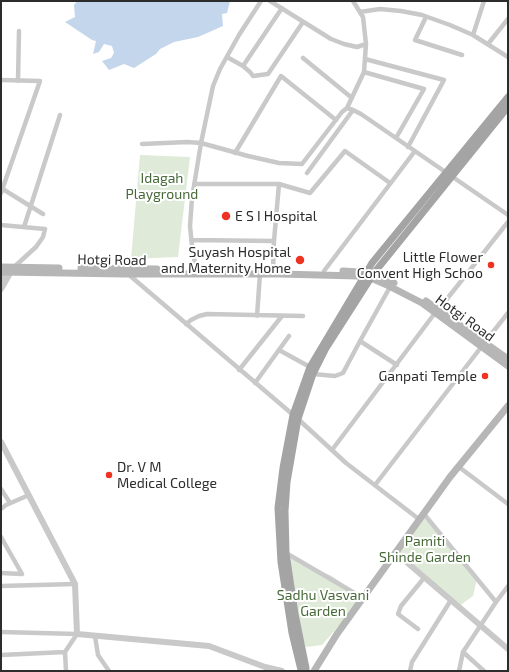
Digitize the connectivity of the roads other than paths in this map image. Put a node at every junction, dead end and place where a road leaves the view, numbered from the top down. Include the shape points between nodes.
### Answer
1 (261, 1) edge
2 (270, 1) edge
3 (353, 1) edge
4 (484, 1) edge
5 (282, 8) junction
6 (360, 12) junction
7 (426, 17) junction
8 (508, 19) edge
9 (303, 22) junction
10 (19, 31) dead end
11 (473, 35) junction
12 (366, 44) junction
13 (488, 44) junction
14 (462, 55) dead end
15 (227, 57) junction
16 (508, 57) edge
17 (303, 58) dead end
18 (365, 59) junction
19 (243, 66) junction
20 (364, 72) junction
21 (1, 80) edge
22 (18, 80) junction
23 (508, 97) edge
24 (352, 98) junction
25 (508, 107) edge
26 (347, 108) junction
27 (353, 110) junction
28 (60, 115) dead end
29 (336, 120) junction
30 (396, 138) junction
31 (201, 143) junction
32 (142, 144) dead end
33 (408, 147) junction
34 (414, 151) junction
35 (235, 153) junction
36 (307, 173) dead end
37 (449, 174) junction
38 (390, 183) junction
39 (194, 184) junction
40 (278, 184) junction
41 (2, 190) edge
42 (30, 206) junction
43 (44, 214) dead end
44 (508, 215) edge
45 (508, 222) edge
46 (1, 224) edge
47 (24, 227) junction
48 (191, 240) junction
49 (274, 241) junction
50 (7, 269) edge
51 (196, 269) junction
52 (273, 270) junction
53 (324, 271) junction
54 (128, 274) junction
55 (260, 274) junction
56 (368, 275) junction
57 (1, 280) edge
58 (390, 287) junction
59 (1, 289) edge
60 (437, 311) junction
61 (508, 312) edge
62 (257, 316) junction
63 (282, 316) junction
64 (303, 316) dead end
65 (186, 324) junction
66 (290, 336) dead end
67 (360, 341) junction
68 (484, 344) junction
69 (279, 350) junction
70 (508, 359) edge
71 (397, 365) junction
72 (508, 366) edge
73 (310, 367) junction
74 (239, 370) junction
75 (313, 374) junction
76 (255, 383) junction
77 (508, 406) edge
78 (296, 417) junction
79 (1, 442) edge
80 (332, 450) junction
81 (459, 467) junction
82 (375, 485) junction
83 (1, 489) edge
84 (29, 495) junction
85 (10, 503) junction
86 (508, 504) edge
87 (1, 509) edge
88 (422, 517) junction
89 (1, 537) edge
90 (286, 553) junction
91 (396, 553) junction
92 (1, 573) edge
93 (424, 578) junction
94 (75, 584) junction
95 (1, 586) edge
96 (508, 586) edge
97 (363, 598) junction
98 (451, 600) junction
99 (496, 602) junction
100 (480, 625) junction
101 (418, 629) dead end
102 (1, 632) edge
103 (76, 634) junction
104 (96, 636) junction
105 (508, 649) edge
106 (65, 652) junction
107 (463, 652) junction
108 (1, 655) edge
109 (268, 669) edge
110 (307, 670) edge
111 (66, 671) edge
112 (109, 671) edge
113 (282, 671) edge
114 (410, 671) edge
115 (459, 671) edge
116 (484, 671) edge

1 - 15 street
2 - 5 street
3 - 6 street
4 - 11 street
5 - 9 street
5 - 19 street
6 - 7 street via 380,9
6 - 12 street via 363,16
7 - 11 street via 450,24
7 - 14 street via 415,40
8 - 13 street
9 - 12 street via 344,44 357,47
9 - 19 street via 268,74 253,76
10 - 22 street
11 - 13 street
12 - 18 street
13 - 16 street
15 - 19 street
15 - 31 street via 213,86
17 - 24 street
18 - 20 street
18 - 33 street via 444,80
20 - 24 street
20 - 30 street via 424,89
21 - 22 street
22 - 41 street via 40,81
23 - 37 main road
24 - 26 street
25 - 37 main road
26 - 27 street
26 - 29 street
27 - 30 street
27 - 36 street
28 - 42 street
29 - 35 street via 302,164 280,163
29 - 35 street via 281,76
30 - 33 street
31 - 32 street
31 - 35 street
31 - 39 street
33 - 34 street
34 - 37 street
34 - 38 street
37 - 44 street
37 - 56 main road
38 - 40 street via 345,151 310,193
38 - 53 street
39 - 40 street
39 - 48 street
40 - 49 street
41 - 42 street
42 - 43 street
42 - 47 street
45 - 60 street
46 - 47 street
47 - 50 street via 45,229 43,237 36,247
48 - 49 street
48 - 51 street
49 - 52 street
50 - 51 main road, Hotgi Road
50 - 54 main road, Hotgi Road
50 - 57 street
50 - 59 street
51 - 52 main road, Hotgi Road
52 - 53 main road, Hotgi Road
53 - 56 main road, Hotgi Road
54 - 55 main road, Hotgi Road
54 - 65 street
55 - 56 main road, Hotgi Road
55 - 62 street
56 - 58 main road, Hotgi Road
56 - 60 main road, Hotgi Road via 412,293
56 - 73 main road
56 - 75 main road
58 - 60 main road, Hotgi Road
58 - 67 street
60 - 68 main road, Hotgi Road
60 - 71 street
61 - 68 street
62 - 63 street
62 - 65 street via 207,314
63 - 64 street
63 - 74 street
65 - 74 street
66 - 69 street
67 - 71 street
67 - 75 street via 343,374
68 - 70 main road, Hotgi Road
68 - 72 main road, Hotgi Road
68 - 82 street
69 - 73 street
69 - 76 street
71 - 80 street
73 - 78 main road
74 - 76 street
75 - 78 main road
76 - 78 street
77 - 81 main road
78 - 80 street
78 - 90 main road via 287,482
78 - 110 main road via 283,468 278,508 281,562 292,633
79 - 84 street
80 - 82 street
81 - 86 street
81 - 88 main road
82 - 88 street
83 - 85 street
84 - 85 street
84 - 94 street
85 - 87 street
88 - 91 main road
88 - 99 street
89 - 92 street via 22,574
90 - 97 street
90 - 110 main road
91 - 93 street
91 - 97 main road
93 - 98 street
93 - 101 street via 401,606 398,614
94 - 95 street
94 - 103 street
96 - 99 street
97 - 110 main road
98 - 100 street
98 - 114 street via 412,662
99 - 100 street
100 - 105 street
100 - 107 street
102 - 103 street
103 - 104 street
103 - 106 street
104 - 109 street via 209,646
104 - 112 street via 98,655
106 - 108 street
106 - 111 street
107 - 115 street
107 - 116 street
109 - 113 street

